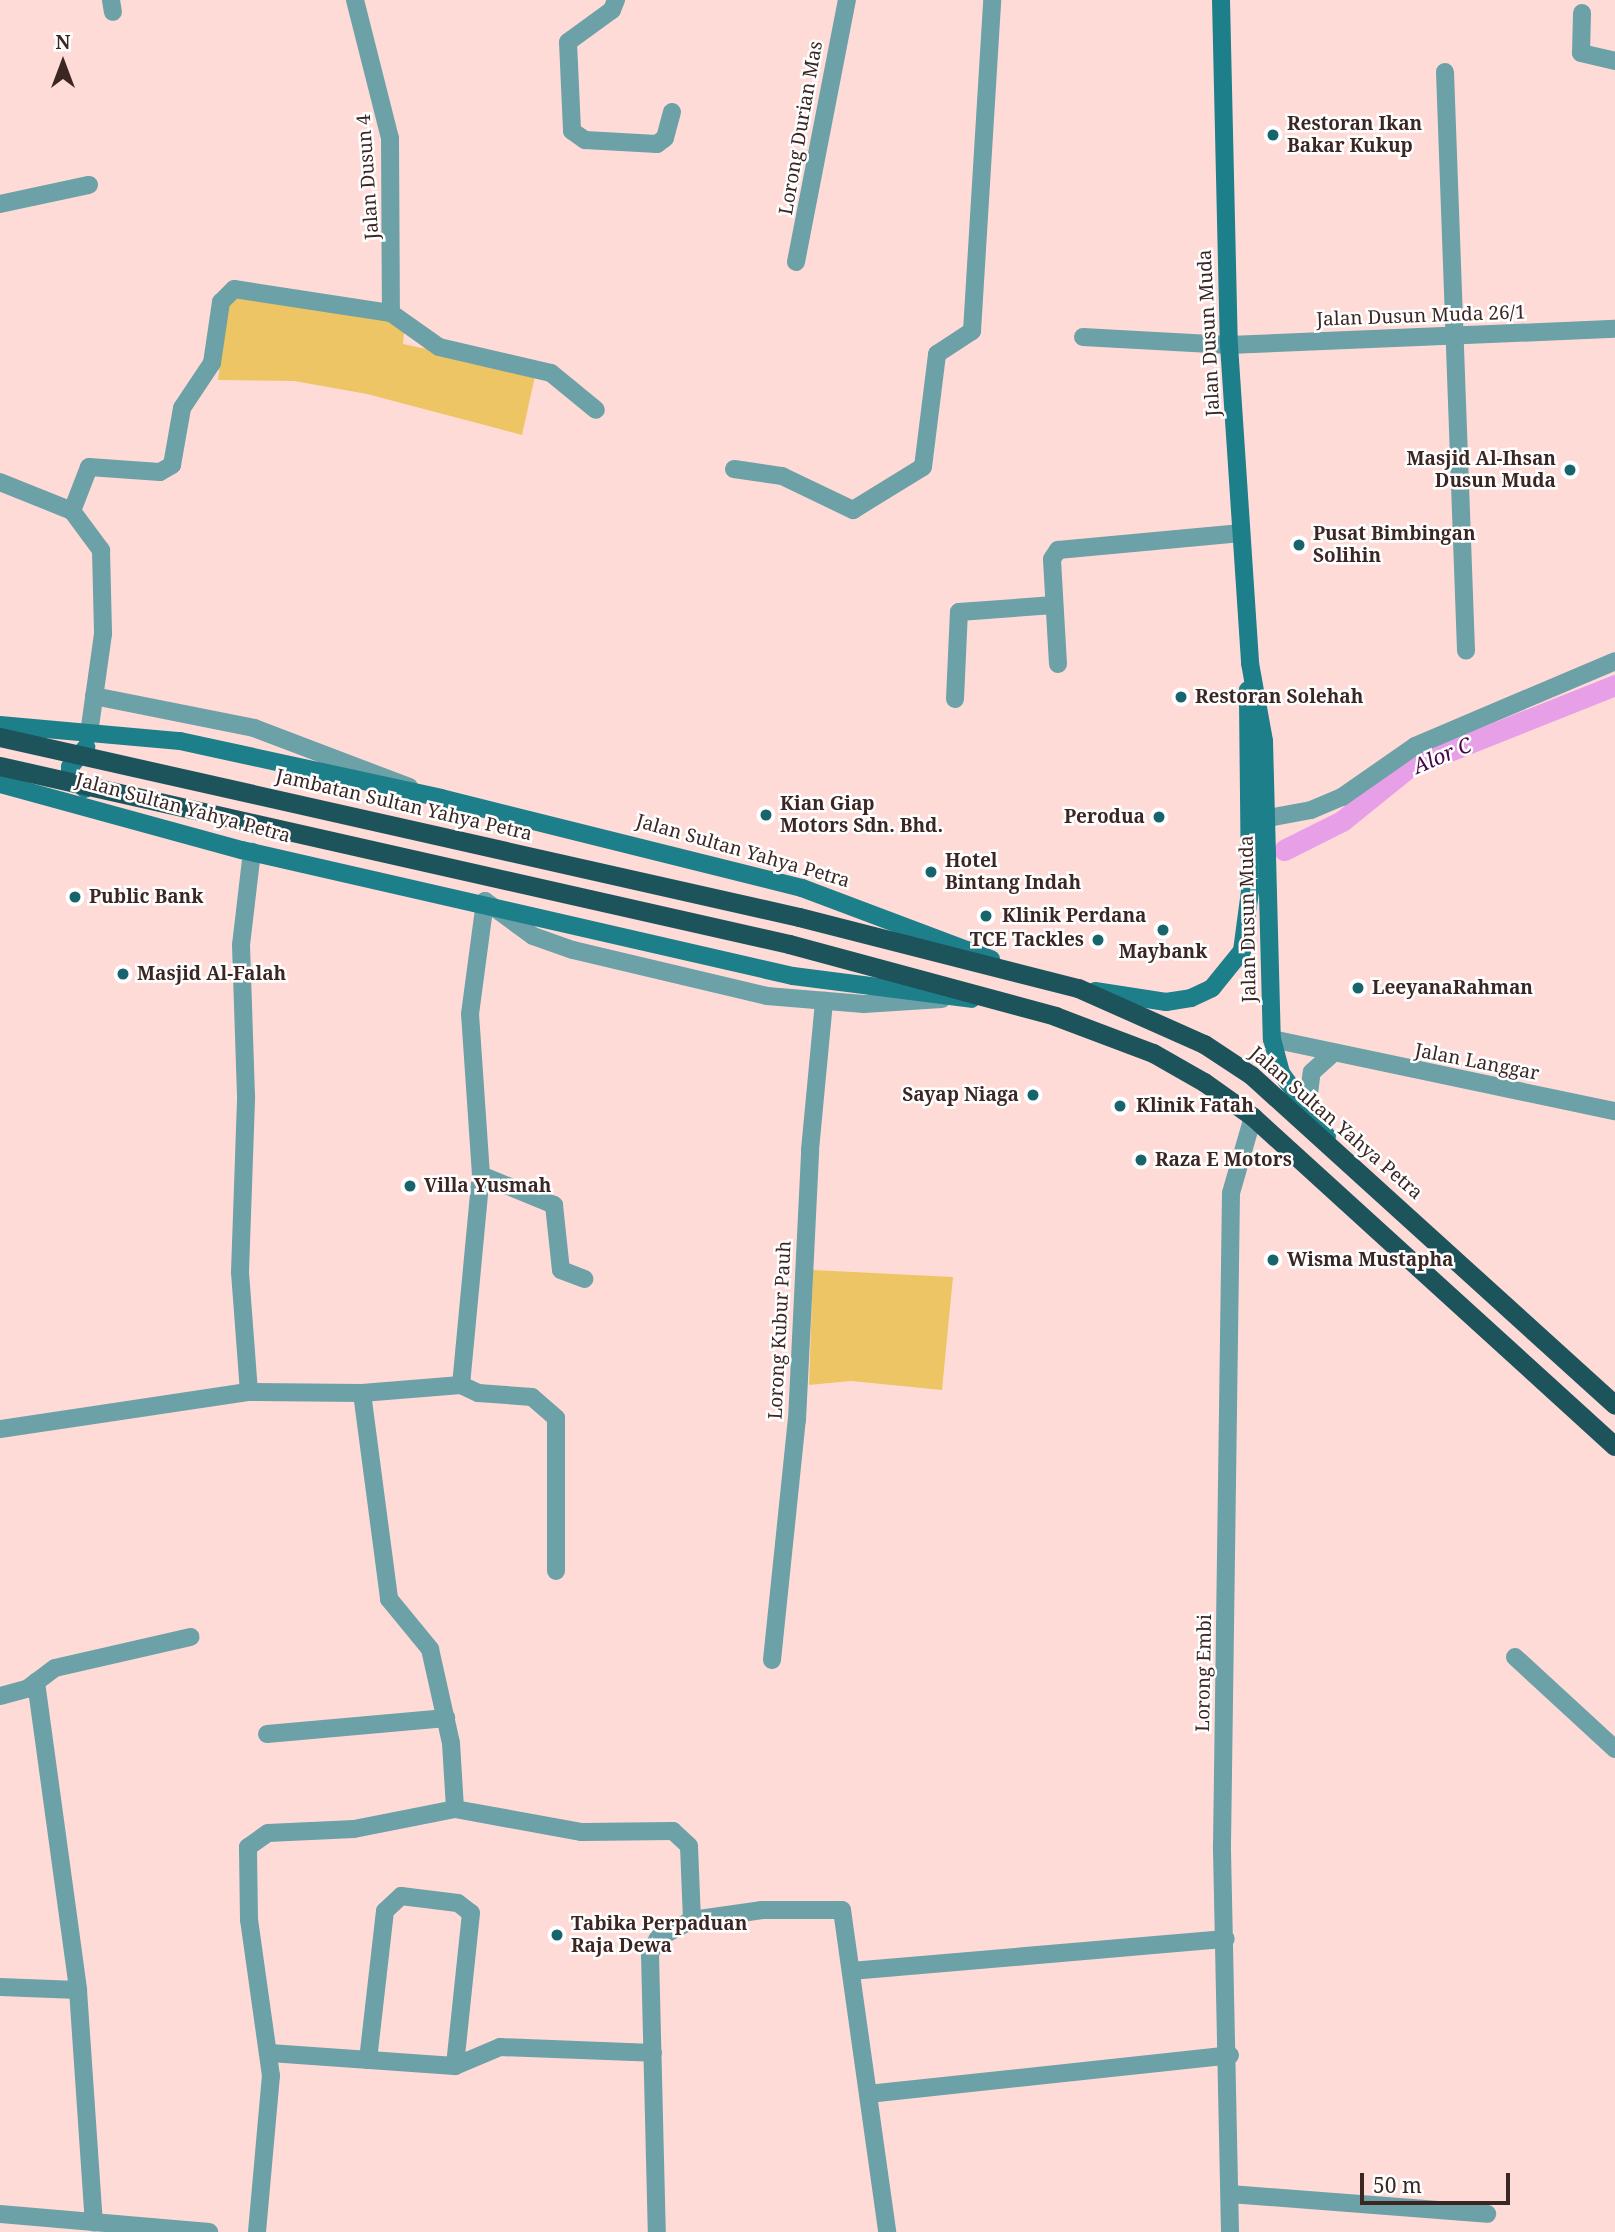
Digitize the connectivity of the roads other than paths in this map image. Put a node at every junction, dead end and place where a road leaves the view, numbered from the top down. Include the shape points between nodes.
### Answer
1 (355, 0) edge
2 (616, 0) edge
3 (847, 0) edge
4 (992, 0) edge
5 (1221, 0) edge
6 (1582, 13) dead end
7 (1615, 61) edge
8 (1445, 72) dead end
9 (673, 112) dead end
10 (89, 185) dead end
11 (0, 204) edge
12 (796, 262) dead end
13 (391, 313) junction
14 (1615, 329) edge
15 (1455, 336) junction
16 (1083, 337) dead end
17 (1229, 345) junction
18 (596, 410) dead end
19 (734, 469) dead end
20 (0, 482) edge
21 (72, 511) junction
22 (1241, 533) junction
23 (1054, 605) junction
24 (1466, 651) dead end
25 (1615, 661) edge
26 (1250, 663) junction
27 (1058, 664) dead end
28 (94, 696) junction
29 (955, 699) dead end
30 (0, 725) edge
31 (89, 734) junction
32 (0, 737) edge
33 (130, 737) junction
34 (0, 766) edge
35 (0, 784) edge
36 (426, 795) junction
37 (1268, 818) junction
38 (149, 824) junction
39 (252, 852) junction
40 (485, 901) junction
41 (1050, 981) junction
42 (1078, 988) junction
43 (956, 998) junction
44 (824, 1001) junction
45 (997, 1001) junction
46 (1272, 1039) junction
47 (1330, 1055) junction
48 (1307, 1110) junction
49 (1615, 1111) edge
50 (1253, 1117) junction
51 (1341, 1155) junction
52 (481, 1175) junction
53 (584, 1279) dead end
54 (461, 1385) junction
55 (249, 1392) junction
56 (362, 1394) junction
57 (1615, 1405) edge
58 (0, 1429) edge
59 (1615, 1446) edge
60 (556, 1572) dead end
61 (190, 1637) dead end
62 (1515, 1657) dead end
63 (772, 1660) dead end
64 (36, 1682) junction
65 (0, 1696) edge
66 (446, 1718) junction
67 (267, 1734) dead end
68 (1615, 1749) edge
69 (455, 1809) junction
70 (692, 1920) junction
71 (1226, 1939) junction
72 (850, 1971) junction
73 (0, 1987) edge
74 (78, 1990) junction
75 (270, 2053) junction
76 (653, 2053) junction
77 (1230, 2055) junction
78 (368, 2060) junction
79 (456, 2066) junction
80 (868, 2094) junction
81 (1230, 2194) junction
82 (0, 2214) edge
83 (1487, 2214) dead end
84 (94, 2222) junction
85 (209, 2232) edge
86 (257, 2232) edge
87 (657, 2232) edge
88 (887, 2232) edge
89 (1230, 2232) edge

1 - 13 street, Jalan Dusun 4 via 390,138
2 - 9 street via 612,10 568,42 572,131 585,139 657,144 666,138
3 - 12 street, Lorong Durian Mas
4 - 19 street via 972,331 937,354 923,467 853,510 782,476
5 - 17 main road, Jalan Dusun Muda
6 - 7 street via 1581,52
8 - 15 street
10 - 11 street
13 - 18 street via 439,347 551,373
13 - 21 street via 228,292 212,363 182,408 172,465 160,472 89,467
14 - 15 street, Jalan Dusun Muda 26/1
15 - 17 street, Jalan Dusun Muda 26/1
15 - 24 street
16 - 17 street, Jalan Dusun Muda 26/1
17 - 22 main road, Jalan Dusun Muda
20 - 21 street
21 - 28 street via 98,542 104,567
22 - 23 street via 1058,550 1052,559
22 - 26 main road, Jalan Dusun Muda
23 - 27 street
23 - 29 street via 959,612
25 - 37 street via 1415,746 1342,797
26 - 37 main road, Jalan Dusun Muda
26 - 42 main road, Jalan Dusun Muda via 1244,741 1250,891 1242,951 1212,988 1191,998 1166,1002
28 - 31 street
28 - 36 street via 254,729
30 - 31 main road, Jalan Sultan Yahya Petra
31 - 33 main road, Jalan Sultan Yahya Petra
32 - 41 highway, Jambatan Sultan Yahya Petra, bridge via 799,917
33 - 36 main road, Jalan Sultan Yahya Petra via 180,741
33 - 38 main road via 78,752 70,776
34 - 45 highway, bridge via 789,944
35 - 38 main road, Jalan Sultan Yahya Petra
36 - 41 main road, Jalan Sultan Yahya Petra via 816,892
37 - 46 main road, Jalan Dusun Muda
38 - 39 main road, Jalan Sultan Yahya Petra
39 - 40 main road, Jalan Sultan Yahya Petra
39 - 55 street via 241,945 246,1096 240,1272
40 - 43 main road, Jalan Sultan Yahya Petra via 793,976
40 - 44 street via 533,936 573,950 766,996
40 - 52 street via 470,1014
41 - 42 highway, Jalan Sultan Yahya Petra
42 - 51 highway, Jalan Sultan Yahya Petra via 1227,1058
43 - 44 street
43 - 45 main road, Jalan Sultan Yahya Petra
44 - 63 street, Lorong Kubur Pauh via 810,1150 796,1434
45 - 50 highway, Jalan Sultan Yahya Petra via 1153,1053
46 - 47 street, Jalan Langgar
46 - 48 main road, Jalan Dusun Muda via 1281,1073
47 - 48 street via 1312,1072
47 - 49 street, Jalan Langgar
48 - 51 main road, Jalan Dusun Muda
50 - 59 highway, Jalan Sultan Yahya Petra
50 - 71 street, Lorong Embi via 1231,1193
51 - 57 highway, Jalan Sultan Yahya Petra
52 - 53 street via 554,1205 561,1270
52 - 54 street
54 - 56 street
54 - 60 street via 478,1394 544,1401 556,1418
55 - 56 street
55 - 58 street
56 - 66 street via 389,1599 426,1639
61 - 64 street via 55,1668
62 - 68 street
64 - 65 street
64 - 74 street
66 - 67 street
66 - 69 street via 458,1794
69 - 70 street via 582,1832 673,1831 689,1846
69 - 75 street via 354,1829 280,1831 253,1841 246,1854 249,1920
70 - 72 street via 762,1910 842,1910
70 - 76 street via 652,1944
71 - 72 street
71 - 77 street, Lorong Embi
72 - 80 street
73 - 74 street
74 - 84 street
75 - 78 street
75 - 86 street
76 - 79 street via 500,2047
76 - 87 street
77 - 80 street
77 - 81 street, Lorong Embi
78 - 79 street
78 - 79 street via 385,1911 401,1896 458,1903 471,1913
80 - 88 street
81 - 83 street
81 - 89 street, Lorong Embi
82 - 84 street
84 - 85 street

